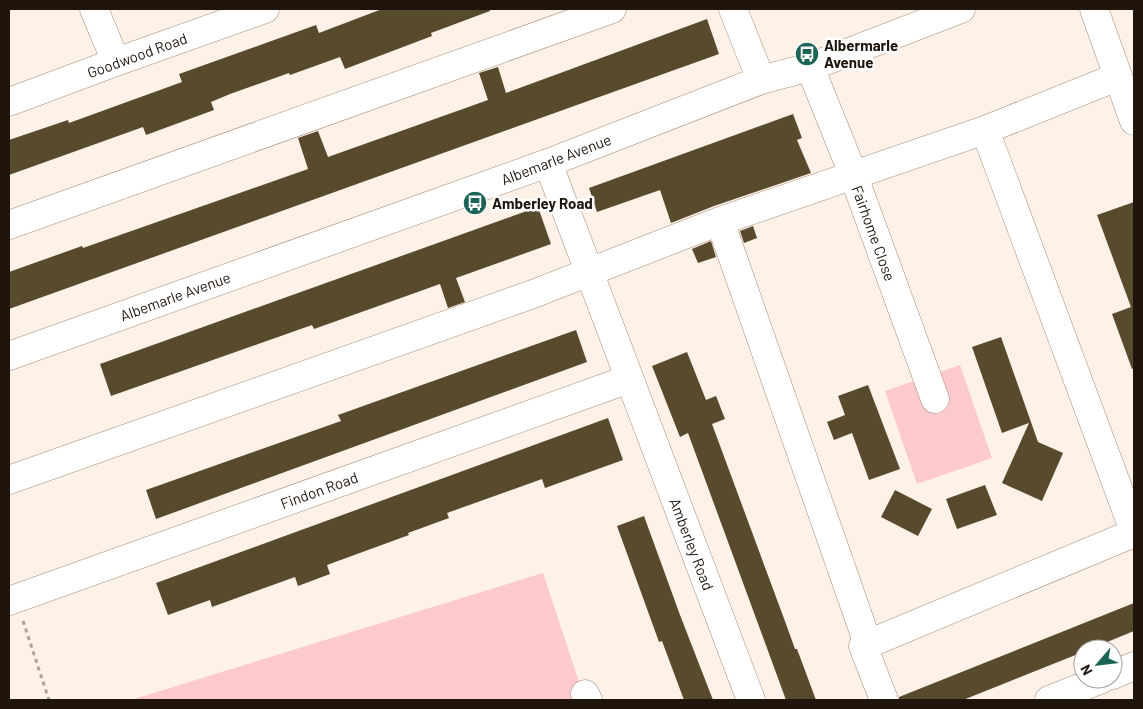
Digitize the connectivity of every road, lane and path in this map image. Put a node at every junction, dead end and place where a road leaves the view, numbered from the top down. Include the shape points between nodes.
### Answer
1 (94, 9) edge
2 (265, 9) edge
3 (612, 9) edge
4 (733, 9) edge
5 (961, 9) edge
6 (1094, 9) edge
7 (116, 62) junction
8 (810, 67) junction
9 (761, 80) junction
10 (1124, 82) edge
11 (9, 102) edge
12 (1134, 121) edge
13 (985, 130) junction
14 (548, 163) junction
15 (853, 174) junction
16 (720, 221) junction
17 (9, 226) edge
18 (591, 272) junction
19 (9, 356) edge
20 (629, 379) junction
21 (935, 400) dead end
22 (9, 480) edge
23 (1134, 532) edge
24 (12, 600) edge
25 (868, 644) junction
26 (1076, 689) edge
27 (49, 700) edge
28 (751, 700) edge
29 (884, 700) edge
30 (1048, 700) edge

1 - 7 street
2 - 7 street, Goodwood Road
3 - 17 street
4 - 9 street
5 - 8 street, Albemarle Avenue
6 - 10 street
7 - 11 street, Goodwood Road
8 - 9 street, Albemarle Avenue
8 - 15 street, Fairhome Close
9 - 14 street, Albemarle Avenue
10 - 12 street
10 - 13 street
13 - 15 street
13 - 23 street
14 - 18 street, Amberley Road
14 - 19 street, Albemarle Avenue
15 - 16 street
15 - 21 street, Fairhome Close
16 - 18 street
16 - 25 street
18 - 20 street, Amberley Road
18 - 22 street
20 - 24 street, Findon Road
20 - 28 street, Amberley Road
23 - 25 street
24 - 27 path
25 - 29 street via 863,646
26 - 30 street

